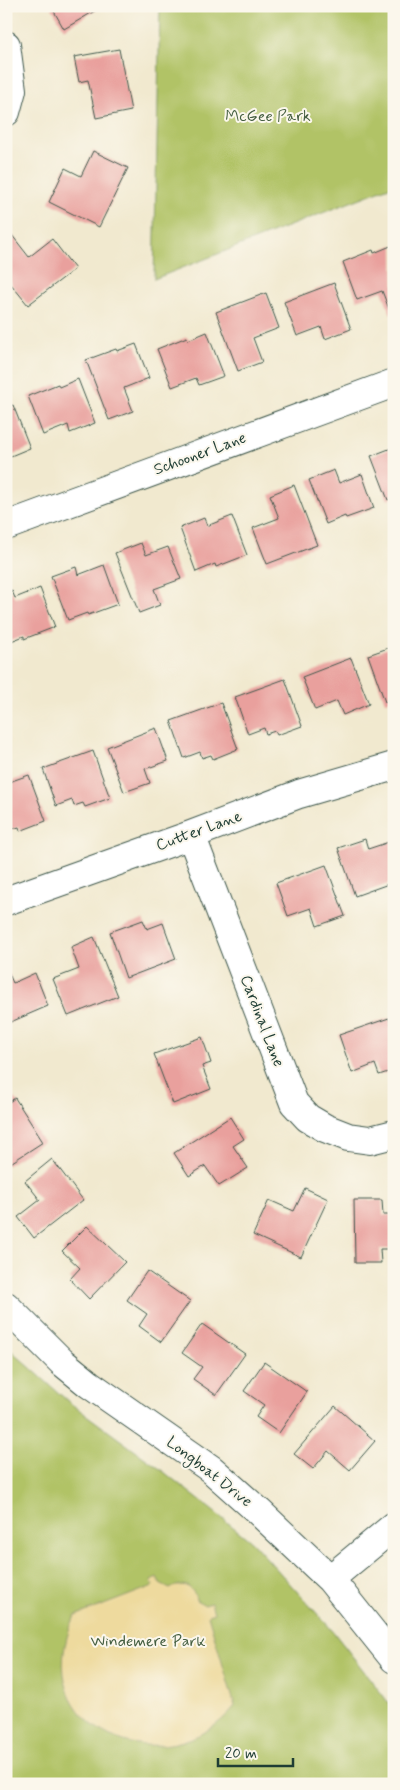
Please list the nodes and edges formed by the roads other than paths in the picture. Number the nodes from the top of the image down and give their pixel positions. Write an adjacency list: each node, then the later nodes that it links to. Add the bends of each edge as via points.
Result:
1 (6, 45): 2 (street, via 12,90)
2 (6, 112)
3 (394, 383): 4 (street, Schooner Lane)
4 (6, 526)
5 (394, 766): 6 (street, Cutter Lane, via 299,794)
6 (191, 834): 7 (street, Cutter Lane); 8 (street, Cardinal Lane, via 294,1103 308,1118 348,1137 370,1140)
7 (6, 901)
8 (394, 1134)
9 (6, 1306): 11 (street, Longboat Drive, via 45,1346 83,1378 211,1469)
10 (394, 1526): 11 (street)
11 (330, 1579): 12 (street, Longboat Drive)
12 (394, 1659)

